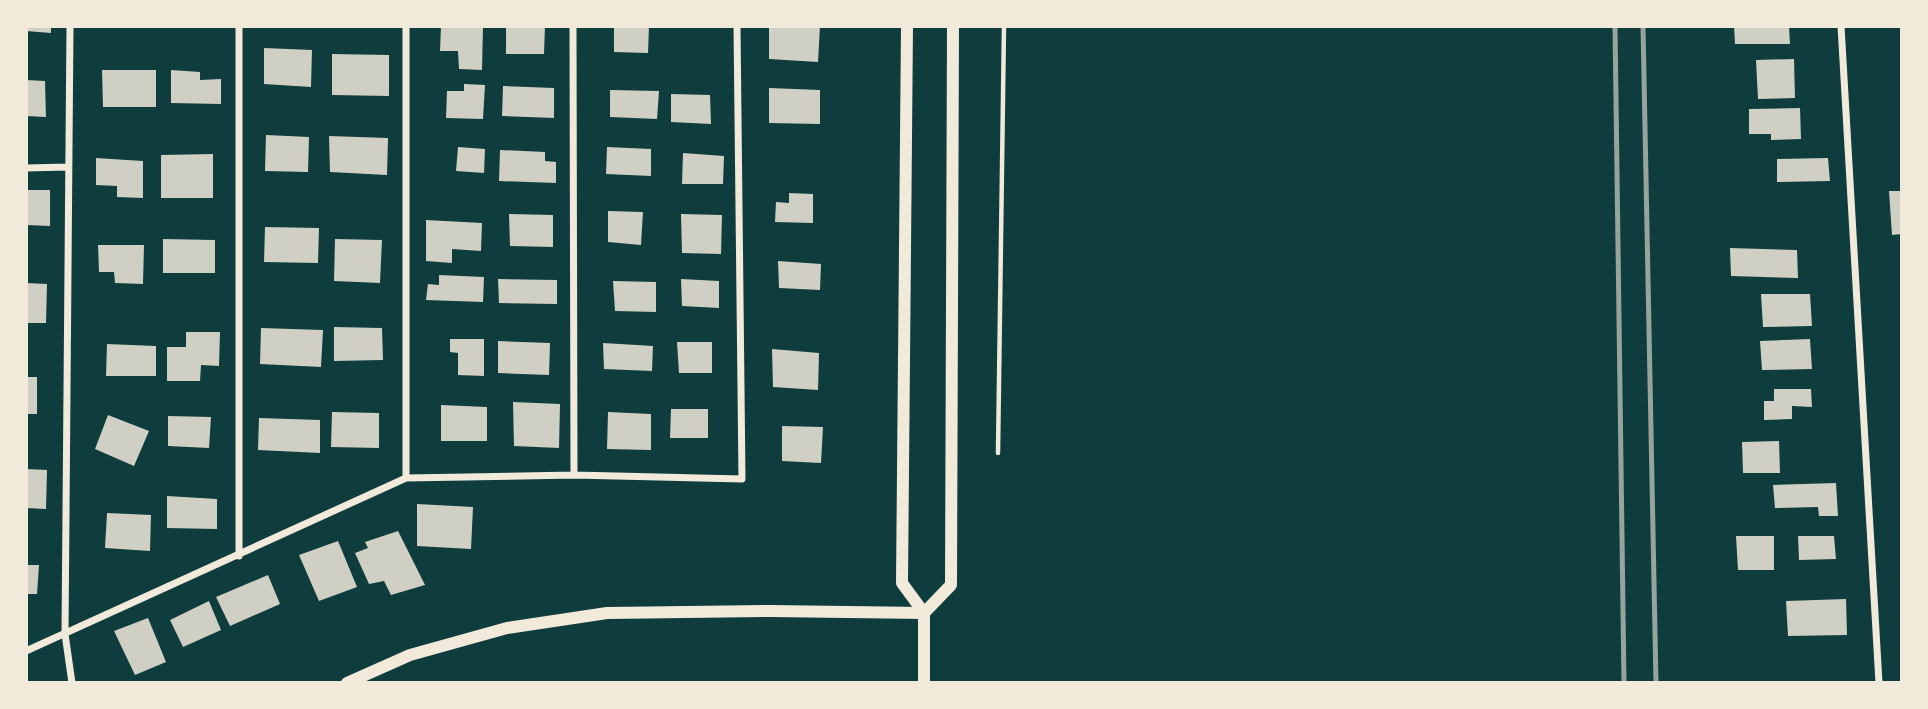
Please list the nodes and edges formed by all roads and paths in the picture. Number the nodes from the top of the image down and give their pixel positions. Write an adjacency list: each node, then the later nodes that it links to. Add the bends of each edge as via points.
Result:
1 (70, 26): 11 (street)
2 (239, 26): 15 (street)
3 (406, 26): 14 (street)
4 (573, 26): 13 (street)
5 (737, 26): 13 (street, via 742,479)
6 (907, 26): 16 (street, via 902,583)
7 (953, 26): 16 (street, via 951,585)
8 (1004, 26): 12 (path)
9 (1841, 26): 22 (street)
10 (26, 167): 11 (street)
11 (68, 167): 17 (street)
12 (998, 453)
13 (574, 475): 14 (street)
14 (406, 478): 15 (street)
15 (239, 556): 17 (street)
16 (924, 613): 20 (street, via 607,613 507,628 410,655); 21 (street)
17 (65, 634): 18 (street); 19 (street)
18 (26, 651)
19 (72, 683)
20 (347, 683)
21 (924, 683)
22 (1878, 683)

